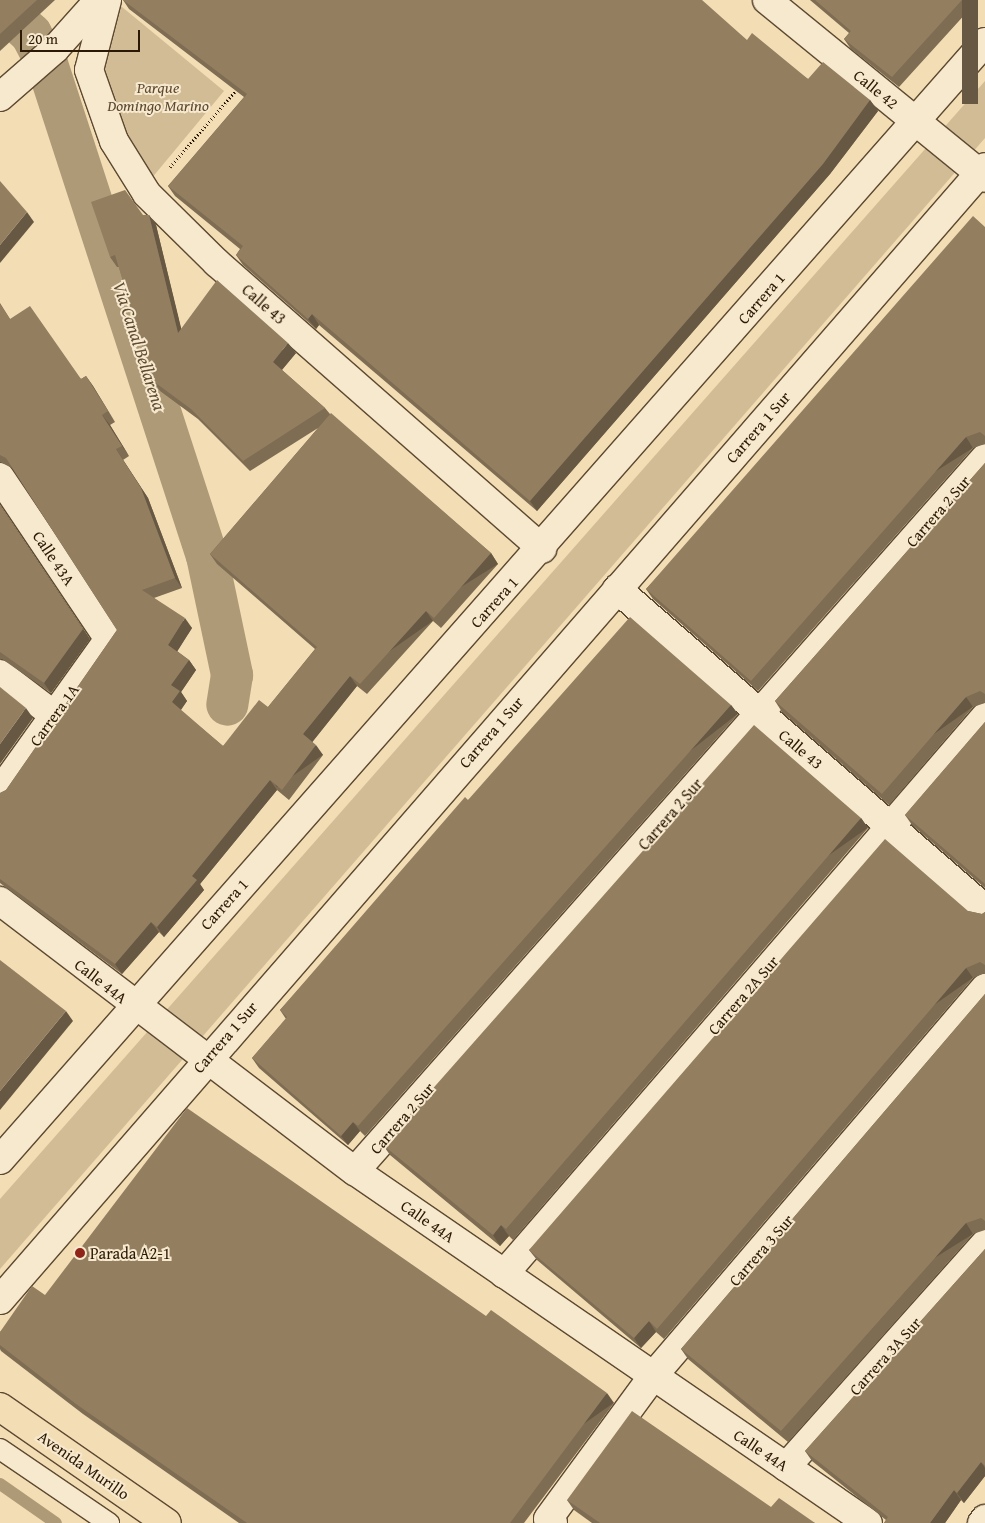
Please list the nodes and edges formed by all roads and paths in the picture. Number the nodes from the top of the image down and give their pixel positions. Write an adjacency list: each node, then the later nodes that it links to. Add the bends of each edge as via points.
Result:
1 (99, 0): 6 (street, via 55,49)
2 (107, 0): 9 (street, Calle 43, via 88,70 114,141)
3 (767, 0): 7 (street, Calle 42)
4 (985, 42): 7 (street, Carrera 1)
5 (243, 82): 9 (path)
6 (0, 97)
7 (916, 121): 8 (street, Calle 42); 12 (street, Carrera 1)
8 (983, 173): 13 (street, Carrera 1 Sur)
9 (147, 194): 12 (street, Calle 43, via 217,262)
10 (985, 458): 16 (street, Carrera 2 Sur)
11 (0, 478): 14 (street, Calle 43A)
12 (542, 549): 24 (street, Carrera 1)
13 (616, 589): 16 (street, Calle 43); 25 (street, Carrera 1 Sur)
14 (109, 639): 17 (street, Carrera 1A)
15 (0, 674): 17 (street)
16 (759, 714): 20 (street, Calle 43); 27 (street, Carrera 2 Sur)
17 (54, 715): 19 (street, Carrera 1A)
18 (985, 717): 20 (street, Carrera 2A Sur)
19 (0, 791)
20 (889, 824): 22 (street, Calle 43); 29 (street, Carrera 2A Sur)
21 (0, 901): 24 (street, Calle 44A)
22 (985, 909)
23 (985, 988): 31 (street, Carrera 3 Sur)
24 (133, 1006): 25 (street, Calle 44A); 26 (street, Carrera 1)
25 (205, 1059): 27 (street, Calle 44A); 30 (street, Carrera 1 Sur)
26 (0, 1160)
27 (355, 1171): 29 (street, Calle 44A)
28 (985, 1244): 34 (street, Carrera 3A Sur)
29 (504, 1274): 31 (street, Calle 44A)
30 (0, 1300)
31 (653, 1376): 34 (street, Calle 44A); 36 (street, Carrera 3 Sur)
32 (0, 1407): 38 (main road, Avenida Murillo)
33 (0, 1448): 37 (lane)
34 (786, 1467): 39 (street, Calle 44A)
35 (985, 1519): 40 (street)
36 (550, 1521)
37 (109, 1523)
38 (167, 1523)
39 (868, 1523)
40 (982, 1523)

